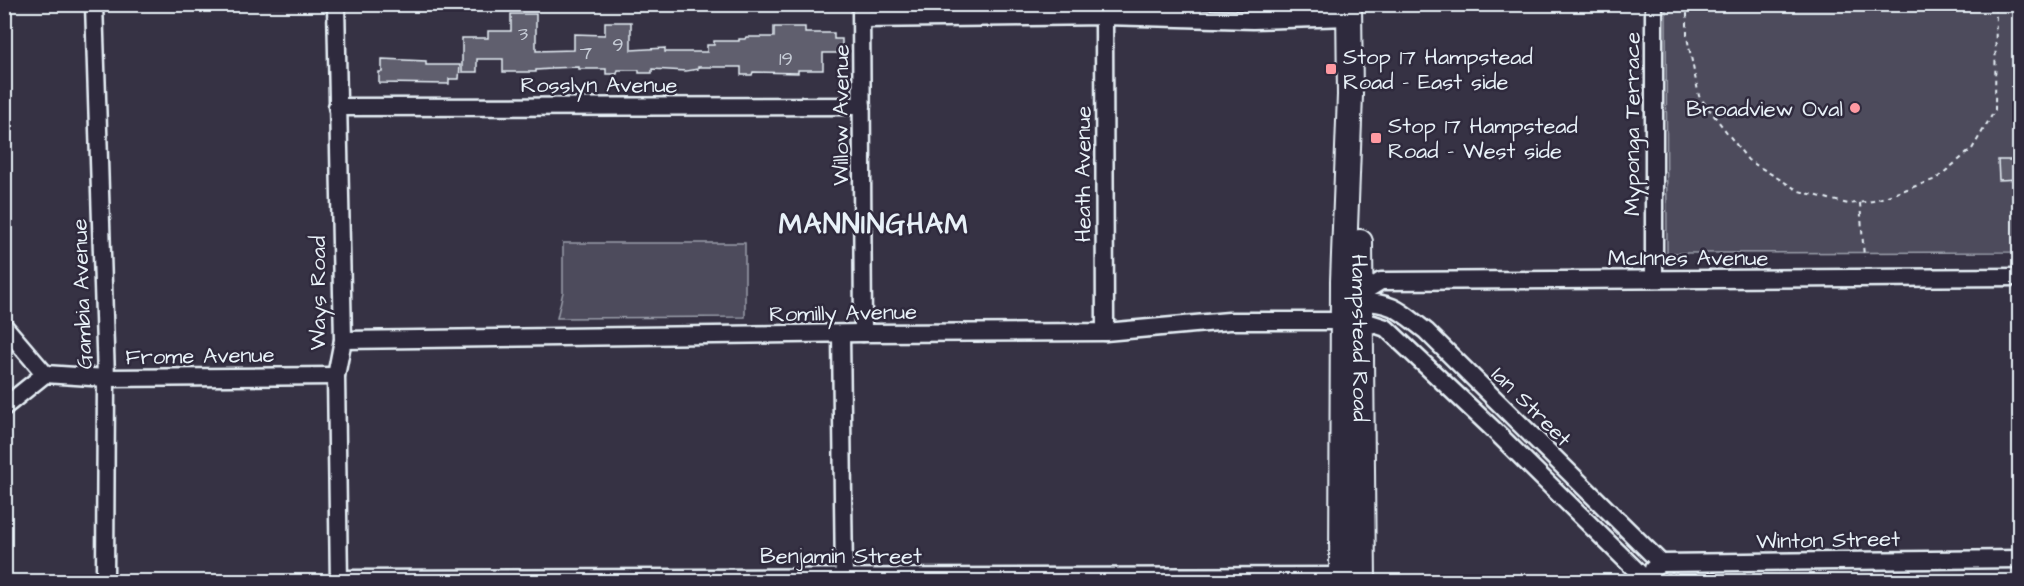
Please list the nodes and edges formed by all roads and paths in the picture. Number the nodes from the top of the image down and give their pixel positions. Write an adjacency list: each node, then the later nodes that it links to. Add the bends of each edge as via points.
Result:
1 (94, 4): 25 (street, Gambia Avenue)
2 (336, 4): 9 (street, Ways Road)
3 (1654, 4): 14 (street, Myponga Terrace)
4 (1687, 4): 11 (path, via 1687,37 1699,96 1748,160 1799,191 1848,204)
5 (1996, 4): 11 (path, via 1995,110 1972,149 1936,179)
6 (1349, 11): 8 (street, via 1226,20); 16 (highway, Hampstead Road)
7 (862, 12): 8 (street); 10 (street, Willow Avenue)
8 (1104, 16): 19 (street, Heath Avenue)
9 (337, 106): 10 (street, Rosslyn Avenue); 22 (street, Ways Road)
10 (862, 106): 20 (street, Willow Avenue)
11 (1860, 203): 12 (path)
12 (1864, 257)
13 (2019, 277): 14 (street, McInnes Avenue)
14 (1654, 279): 15 (street, McInnes Avenue)
15 (1398, 281): 16 (street, McInnes Avenue, via 1381,281); 17 (street)
16 (1354, 304): 17 (street, via 1377,302); 19 (street, Romilly Avenue); 28 (street, Ian Street, via 1386,328); 33 (highway, Hampstead Road)
17 (1394, 306): 27 (street, Ian Street, via 1426,331)
18 (4, 326): 23 (street)
19 (1105, 332): 20 (street, Romilly Avenue)
20 (863, 333): 21 (street, Romilly Avenue)
21 (841, 334): 22 (street, Romilly Avenue); 31 (street)
22 (342, 340): 24 (street, Ways Road)
23 (45, 374): 25 (street, Frome Avenue); 26 (street)
24 (336, 376): 25 (street, Frome Avenue); 34 (street, Ways Road)
25 (106, 378): 37 (street, Gambia Avenue)
26 (4, 407)
27 (1511, 417): 28 (street); 30 (street, Ian Street)
28 (1494, 430): 36 (street, Ian Street)
29 (2019, 559): 30 (street, Winton Street)
30 (1660, 563): 36 (street)
31 (844, 578): 32 (street, Benjamin Street); 35 (street, Benjamin Street)
32 (1128, 579): 33 (street, Benjamin Street)
33 (1353, 579)
34 (339, 580): 35 (street, Benjamin Street)
35 (561, 580)
36 (1643, 580)
37 (105, 582)

